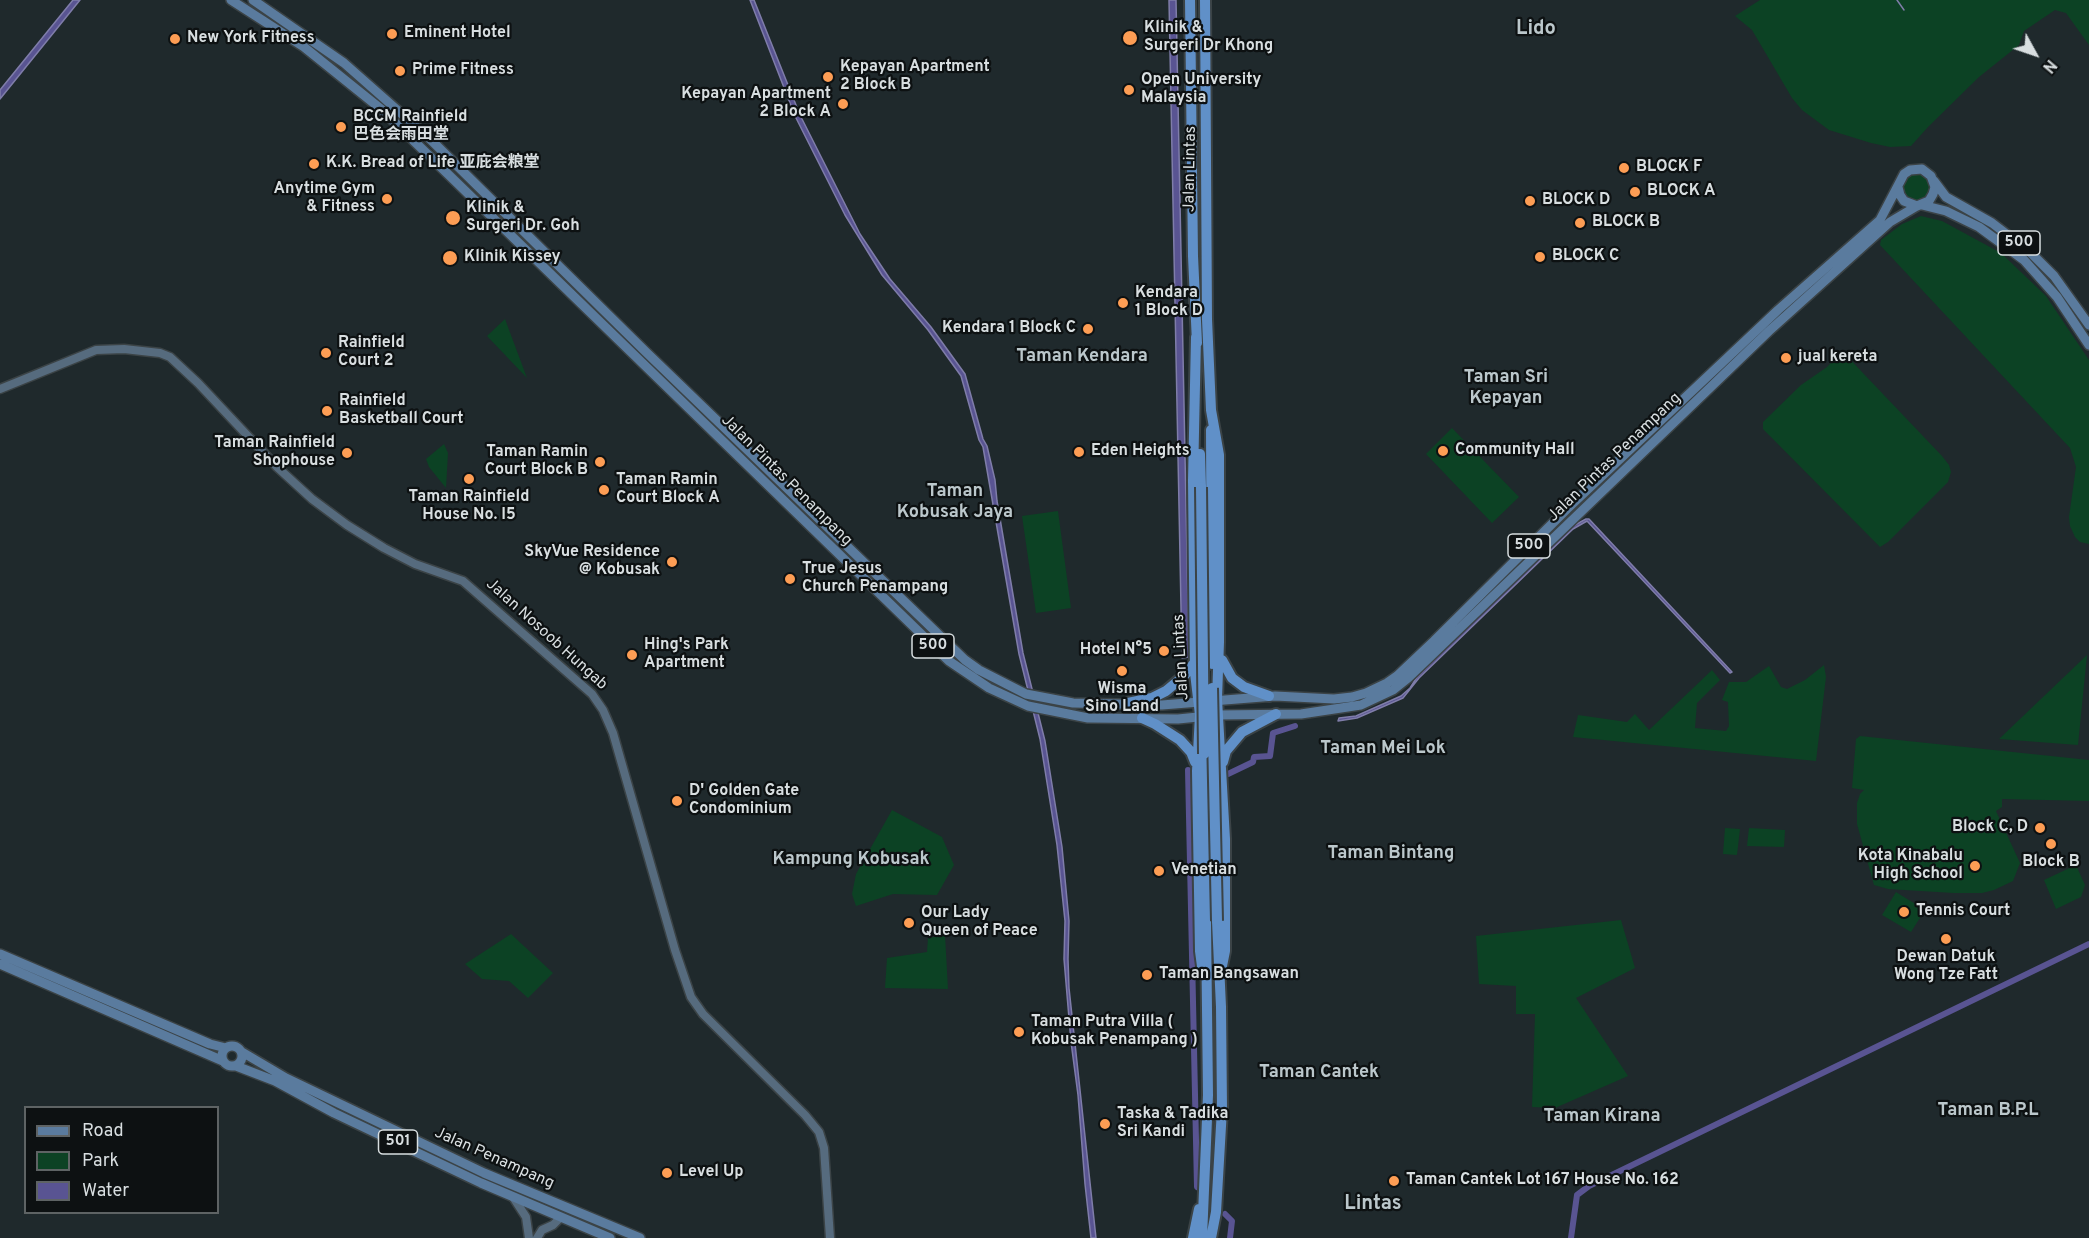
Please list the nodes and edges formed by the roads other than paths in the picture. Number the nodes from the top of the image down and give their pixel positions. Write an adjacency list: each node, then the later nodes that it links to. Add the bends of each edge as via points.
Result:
1 (231, 0): 10 (main road, Jalan Pintas Penampang / 500, via 304,47 381,109)
2 (253, 0): 9 (main road, Jalan Pintas Penampang / 500, via 362,78)
3 (1190, 0): 5 (highway, Jalan Lintas)
4 (1205, 1): 5 (highway, via 1196,6); 17 (highway, Jalan Lintas)
5 (1191, 28): 13 (highway, Jalan Lintas)
6 (1933, 179): 7 (main road, 500, via 1925,171 1914,169 1901,177); 8 (main road, via 1933,194); 11 (main road, 500, via 1946,197 1992,223 2030,252 2054,276)
7 (1898, 187): 8 (main road, 500, via 1904,201); 12 (main road, Jalan Pintas Penampang / 500, via 1880,220 1778,310)
8 (1920, 205): 12 (main road, Jalan Pintas Penampang / 500, via 1890,222); 14 (main road, 500, via 1946,211 1979,227 2024,260)
9 (589, 295): 10 (main road, via 594,307); 15 (main road, Jalan Pintas Penampang / 500)
10 (592, 314): 18 (main road, Jalan Pintas Penampang / 500)
11 (2089, 325)
12 (1765, 330): 22 (main road, Jalan Pintas Penampang / 500, via 1567,509 1397,676 1352,697); 28 (main road, Jalan Pintas Penampang / 500, via 1401,685 1361,705)
13 (1196, 337): 20 (highway, Jalan Lintas); 27 (highway, Jalan Lintas, bridge)
14 (2089, 345)
15 (682, 386): 18 (main road, via 681,393 698,410); 25 (main road, Jalan Pintas Penampang / 500, via 965,660 996,680 1037,697 1073,704)
16 (0, 389): 54 (main road, Jalan Nosoob Hungab, via 96,351 124,350 170,357 312,499 384,548 463,581 592,694 613,733 692,997 703,1014 819,1132 824,1148)
17 (1211, 410): 19 (highway, Jalan Lintas, via 1219,455); 21 (highway, Jalan Lintas)
18 (700, 418): 29 (main road, Jalan Pintas Penampang / 500, via 949,661 989,688 1028,706 1088,718)
19 (1219, 642): 21 (highway, Jalan Lintas); 22 (highway, via 1222,661 1232,678)
20 (1195, 667): 21 (highway, via 1200,688 1206,692); 24 (highway, Jalan Lintas); 25 (highway, via 1166,691)
21 (1216, 683): 23 (highway, Jalan Lintas); 27 (highway, bridge)
22 (1269, 696): 23 (main road, Jalan Pintas Penampang / 500)
23 (1217, 699): 24 (main road, Jalan Pintas Penampang / 500); 27 (highway, Jalan Lintas)
24 (1199, 701): 26 (main road, Jalan Pintas Penampang / 500); 27 (highway, Jalan Lintas)
25 (1128, 703): 26 (main road, Jalan Pintas Penampang / 500)
26 (1162, 705): 30 (main road)
27 (1209, 713): 28 (main road, Jalan Pintas Penampang / 500); 30 (main road, Jalan Pintas Penampang / 500, via 1190,719); 31 (highway, Jalan Lintas); 32 (highway, bridge); 37 (highway, Jalan Lintas, bridge)
28 (1276, 714): 33 (highway, via 1242,732 1226,751)
29 (1142, 718): 30 (main road, Jalan Pintas Penampang / 500); 34 (highway, via 1183,742)
30 (1163, 719)
31 (1219, 746): 32 (highway, via 1214,734 1207,730 1199,736); 33 (highway, Jalan Lintas)
32 (1201, 750): 34 (highway); 36 (highway)
33 (1222, 766): 37 (highway, Jalan Lintas, via 1225,951)
34 (1197, 771): 36 (highway, via 1200,951)
35 (2, 958): 38 (main road); 40 (main road, via 24,974)
36 (1206, 975): 44 (highway)
37 (1220, 976): 47 (highway, Jalan Lintas, via 1223,1162)
38 (225, 1048): 39 (main road, via 234,1046); 40 (main road)
39 (242, 1052): 41 (main road, via 242,1060); 42 (main road, Jalan Penampang / 501, via 286,1078)
40 (223, 1061): 41 (main road)
41 (236, 1066): 43 (main road, Jalan Penampang / 501, via 275,1081)
42 (397, 1131): 43 (main road); 46 (main road, Jalan Penampang / 501)
43 (398, 1143): 45 (main road, Jalan Penampang / 501)
44 (1205, 1184): 55 (highway); 56 (highway)
45 (513, 1197): 48 (main road, Jalan Penampang / 501); 49 (main road)
46 (559, 1205): 48 (main road); 53 (main road, Jalan Penampang / 501)
47 (1218, 1209): 57 (highway, Jalan Lintas); 58 (highway, Jalan Lintas)
48 (560, 1218): 50 (main road); 52 (main road, Jalan Penampang / 501)
49 (529, 1225): 50 (main road); 51 (main road)
50 (539, 1234)
51 (529, 1238)
52 (610, 1238)
53 (640, 1238)
54 (830, 1238)
55 (1193, 1238)
56 (1202, 1238)
57 (1211, 1238)
58 (1216, 1238)

